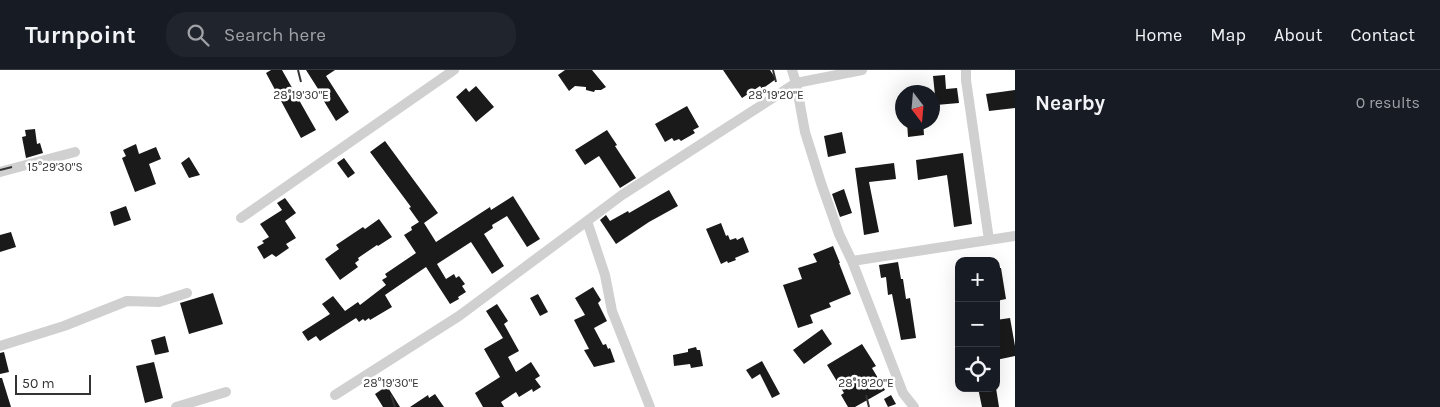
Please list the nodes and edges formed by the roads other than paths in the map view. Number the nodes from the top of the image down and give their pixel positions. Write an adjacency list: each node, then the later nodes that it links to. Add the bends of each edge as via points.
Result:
1 (454, 70): 9 (street)
2 (792, 70): 6 (street)
3 (862, 70): 6 (street)
4 (958, 70): 5 (street)
5 (966, 75): 12 (street)
6 (796, 83): 10 (street); 13 (street, via 805,132 839,234)
7 (75, 152): 8 (street)
8 (0, 172)
9 (241, 218)
10 (587, 221): 17 (street, via 459,316); 19 (street, via 605,275 612,311)
11 (1015, 236): 12 (street)
12 (989, 240): 13 (street)
13 (852, 261): 20 (street, via 903,393)
14 (187, 293): 15 (street, via 159,302 127,301 64,326)
15 (0, 346)
16 (226, 392): 18 (street)
17 (335, 395)
18 (176, 407)
19 (650, 407)
20 (914, 407)

